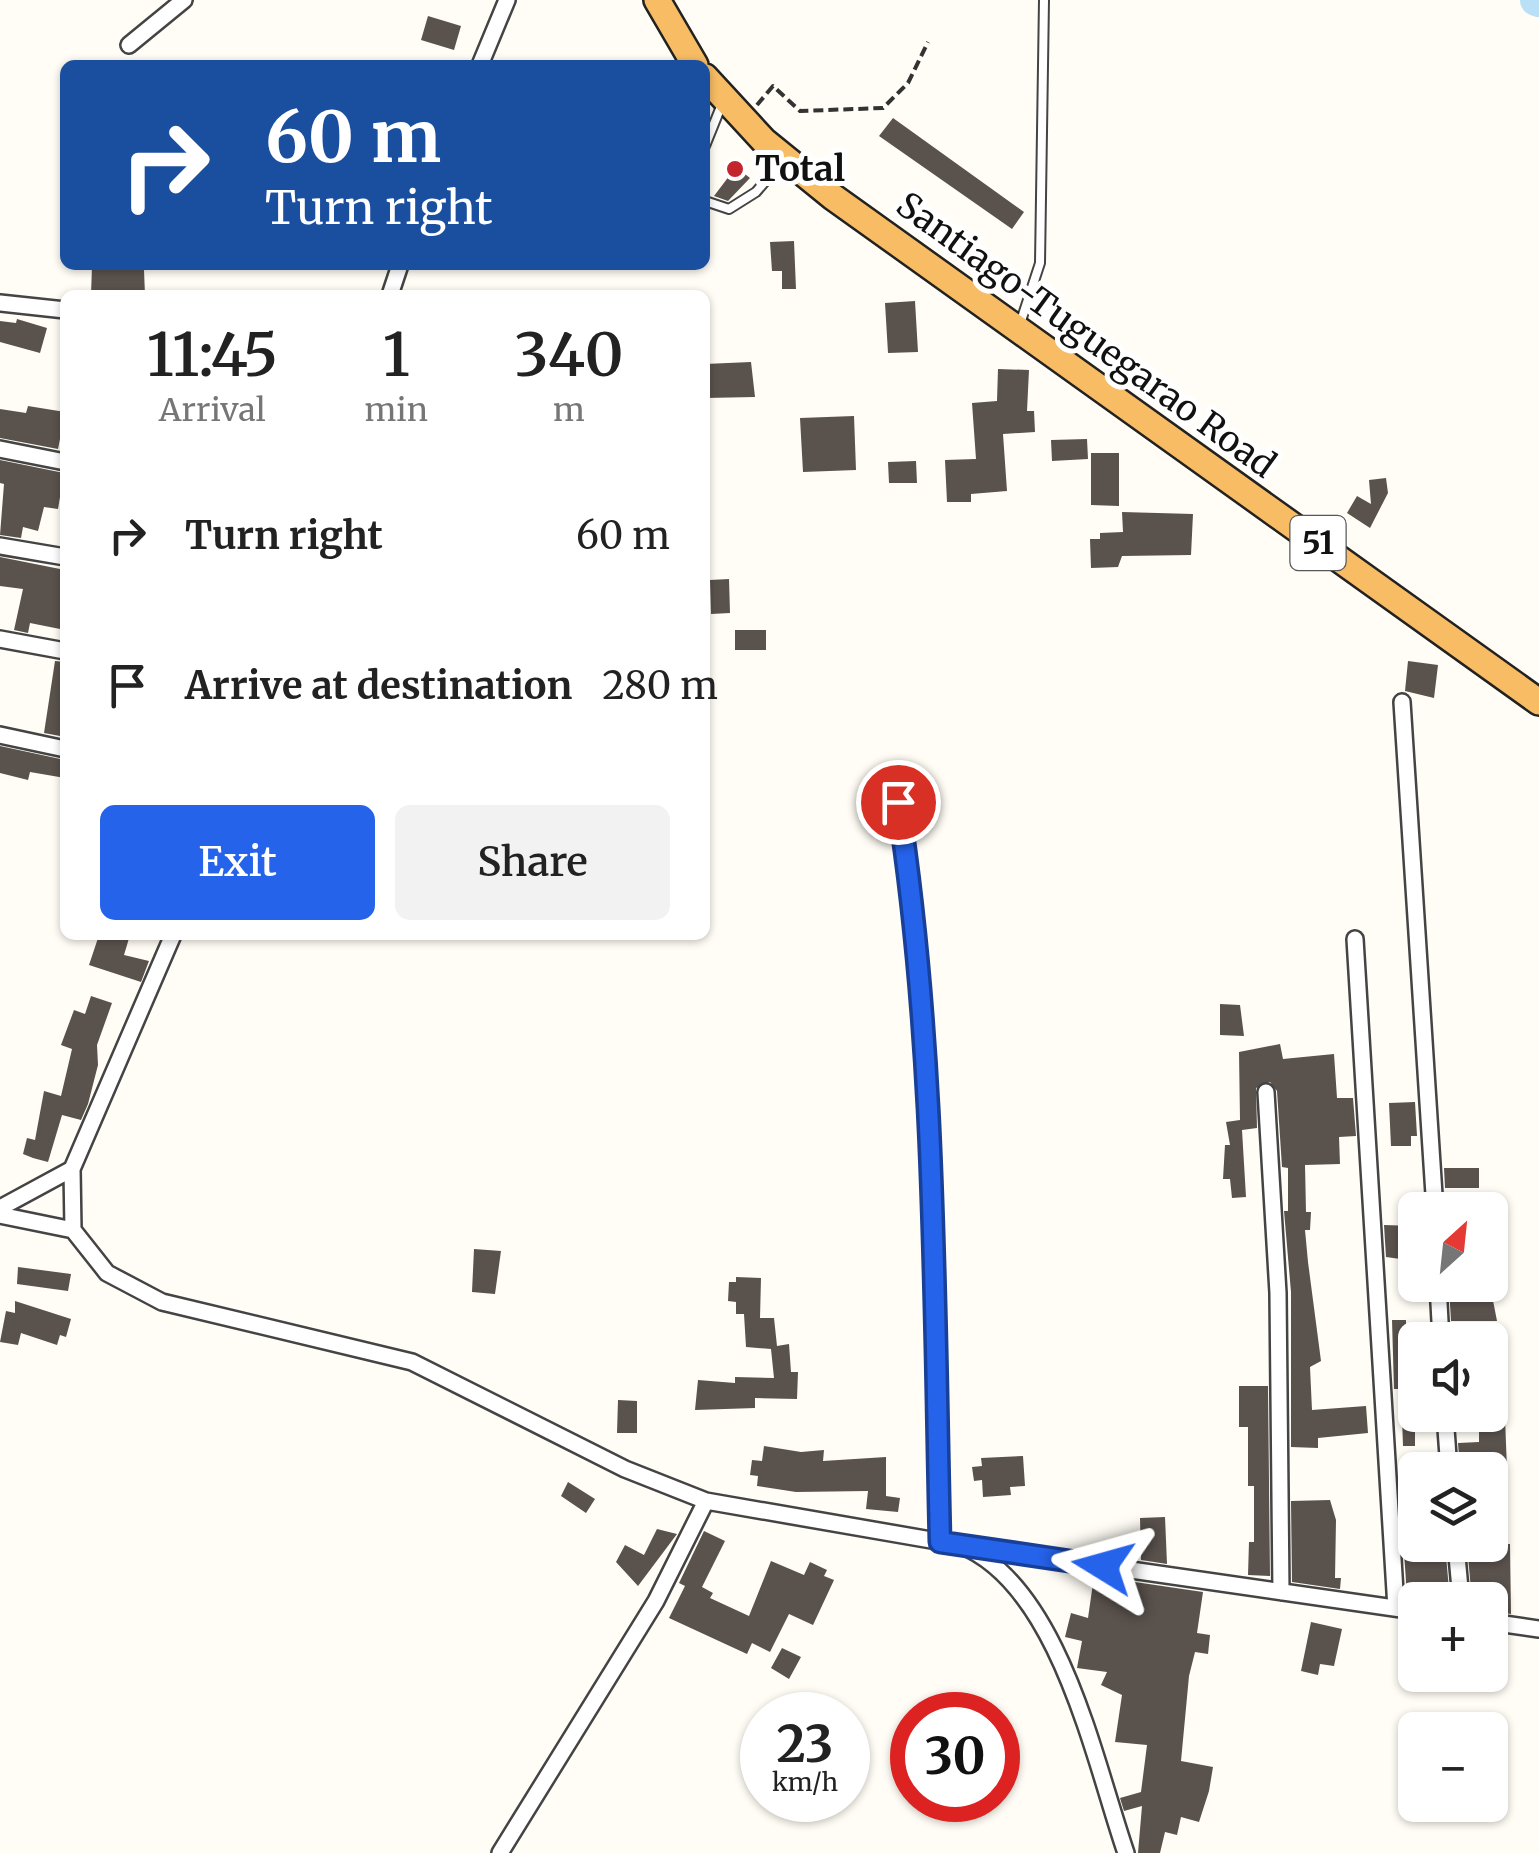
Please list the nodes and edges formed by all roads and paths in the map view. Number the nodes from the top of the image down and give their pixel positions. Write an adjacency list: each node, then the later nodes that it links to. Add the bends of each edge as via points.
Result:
1 (184, 0): 6 (street)
2 (506, 0): 7 (street)
3 (657, 0): 8 (highway)
4 (1044, 0): 17 (lane, via 1040,263)
5 (928, 42): 11 (path, via 908,83 883,108 800,111 773,86)
6 (129, 45)
7 (482, 60)
8 (693, 60)
9 (710, 83): 10 (highway, Santiago-Tuguegarao Road / 51)
10 (724, 100): 11 (highway, Santiago-Tuguegarao Road / 51); 12 (lane)
11 (744, 120): 13 (highway, Santiago-Tuguegarao Road / 51)
12 (710, 134)
13 (784, 159): 14 (lane, via 742,203 729,208); 17 (highway, Santiago-Tuguegarao Road / 51)
14 (710, 202)
15 (0, 303): 16 (street)
16 (60, 309)
17 (1018, 328): 25 (highway, Santiago-Tuguegarao Road / 51)
18 (0, 449): 19 (street)
19 (60, 461)
20 (0, 546): 21 (street)
21 (60, 556)
22 (0, 639): 23 (street)
23 (60, 651)
24 (1402, 702): 33 (street)
25 (1539, 702)
26 (0, 736): 27 (street)
27 (60, 748)
28 (898, 802): 37 (street, via 926,1078)
29 (1355, 939): 40 (street)
30 (171, 940): 32 (street)
31 (1266, 1092): 39 (street, via 1278,1292)
32 (72, 1169): 34 (street); 35 (street)
33 (1434, 1192)
34 (0, 1212): 35 (street)
35 (73, 1230): 36 (street, via 107,1273 142,1294 412,1362 625,1469)
36 (706, 1502): 37 (street); 43 (street, via 656,1600)
37 (940, 1542): 38 (street)
38 (960, 1546): 39 (street); 44 (street, via 1003,1570 1037,1613 1057,1651)
39 (1281, 1592): 40 (street)
40 (1396, 1608)
41 (1508, 1625): 42 (street)
42 (1539, 1629)
43 (500, 1853)
44 (1126, 1853)

